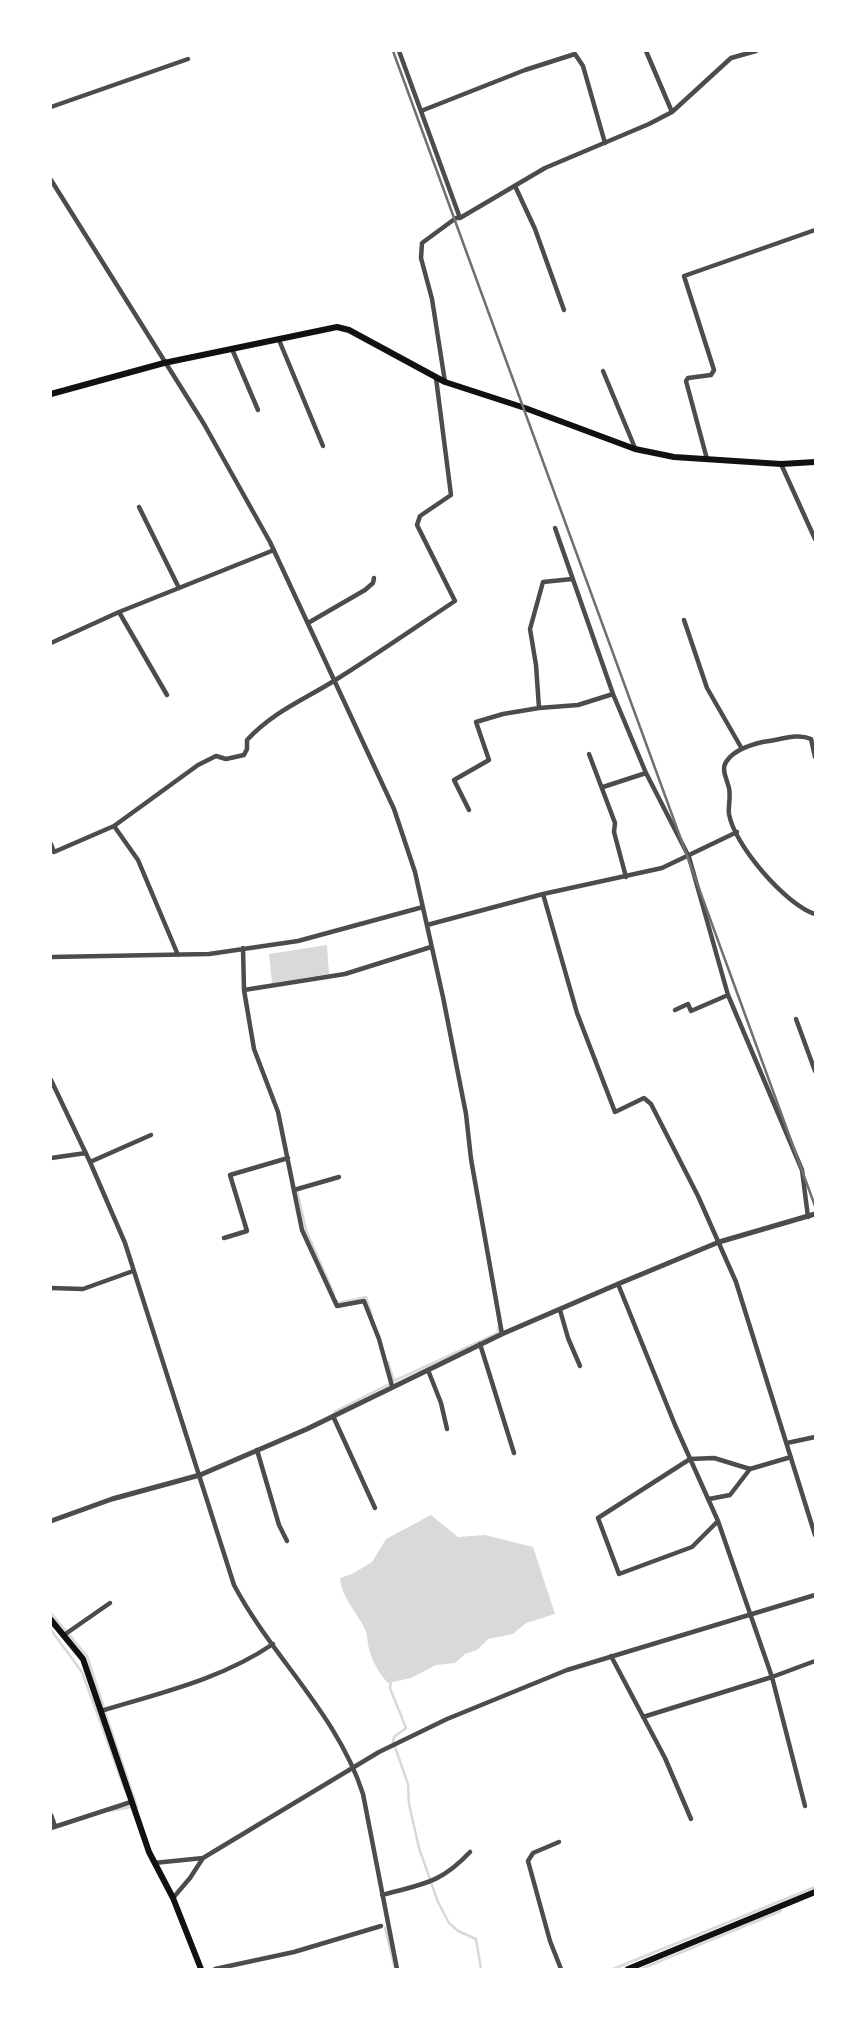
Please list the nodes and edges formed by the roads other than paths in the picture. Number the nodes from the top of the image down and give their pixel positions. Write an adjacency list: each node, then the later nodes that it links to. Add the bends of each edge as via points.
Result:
1 (399, 51): 6 (street)
2 (646, 51): 7 (street)
3 (752, 51): 7 (street, via 731,58)
4 (188, 60): 5 (street)
5 (51, 107)
6 (421, 111): 8 (street, via 575,54 583,66); 11 (street)
7 (672, 112): 8 (street)
8 (605, 143): 10 (street)
9 (51, 180): 16 (street)
10 (515, 186): 11 (street); 13 (street)
11 (460, 218): 19 (street, via 422,243)
12 (815, 230): 24 (street, via 684,276 714,370 686,381)
13 (564, 310)
14 (279, 340): 15 (main road); 18 (main road, via 337,327); 22 (street)
15 (232, 348): 16 (main road); 21 (street)
16 (164, 363): 20 (main road); 30 (street, via 204,424)
17 (603, 371): 23 (street)
18 (436, 377): 19 (main road); 38 (street, via 451,495 420,516 416,525 456,601)
19 (445, 382): 23 (main road)
20 (51, 394)
21 (258, 410)
22 (323, 446)
23 (635, 449): 24 (main road)
24 (707, 459): 26 (main road)
25 (815, 463): 26 (main road)
26 (781, 464): 29 (street)
27 (139, 507): 33 (street)
28 (555, 528): 32 (street)
29 (815, 539)
30 (274, 550): 33 (street); 36 (street)
31 (374, 578): 36 (street, via 365,590)
32 (572, 579): 39 (street); 41 (street, via 543,582 530,629)
33 (179, 588): 34 (street)
34 (119, 612): 37 (street); 40 (street)
35 (684, 620): 42 (street, via 707,688)
36 (308, 623): 38 (street)
37 (51, 643)
38 (335, 681): 48 (street, via 264,722 247,740 244,755 216,756 198,765); 54 (street, via 394,809)
39 (613, 694): 41 (street, via 578,705); 45 (street)
40 (167, 695)
41 (539, 708): 47 (street, via 476,722 489,760 454,780)
42 (742, 749): 44 (street, via 793,736 809,737); 49 (street, via 726,760 724,768 729,815)
43 (589, 754): 46 (street)
44 (815, 757)
45 (646, 773): 46 (street); 51 (street)
46 (603, 787): 52 (street)
47 (469, 810)
48 (114, 826): 50 (street, via 54,852); 59 (street, via 138,860)
49 (737, 832): 51 (street); 55 (street, via 764,876)
50 (51, 844)
51 (689, 857): 52 (street); 62 (street)
52 (626, 877): 53 (street)
53 (543, 894): 56 (street); 77 (street, via 577,1013 615,1112 644,1098 651,1104)
54 (423, 906): 56 (street); 58 (street, via 298,941)
55 (815, 914)
56 (427, 925): 57 (street)
57 (431, 947): 61 (street, via 345,974); 82 (street, via 466,1114)
58 (243, 948): 59 (street); 61 (street)
59 (178, 955): 60 (street)
60 (51, 957)
61 (244, 990): 70 (street, via 254,1049 278,1112)
62 (728, 995): 63 (street, via 691,1011 688,1004); 75 (street, via 802,1170)
63 (675, 1010)
64 (796, 1019): 65 (street)
65 (815, 1072)
66 (51, 1080): 68 (street)
67 (150, 1135): 71 (street)
68 (86, 1153): 69 (street); 71 (street)
69 (51, 1158)
70 (288, 1158): 73 (street); 76 (street, via 230,1175 247,1231)
71 (90, 1162): 78 (street)
72 (339, 1177): 73 (street)
73 (294, 1190): 86 (street, via 302,1230 337,1306 364,1301)
74 (815, 1214): 75 (street)
75 (808, 1217): 77 (street)
76 (224, 1238)
77 (719, 1242): 79 (street); 90 (street, via 754,1334)
78 (133, 1270): 80 (street, via 83,1289); 96 (street)
79 (618, 1284): 81 (street); 94 (street)
80 (51, 1288)
81 (560, 1310): 82 (street); 84 (street)
82 (502, 1334): 83 (street)
83 (480, 1344): 85 (street); 92 (street)
84 (580, 1366)
85 (427, 1369): 86 (street); 88 (street)
86 (392, 1386): 87 (street)
87 (333, 1415): 91 (street); 98 (street)
88 (447, 1429)
89 (815, 1437): 90 (street)
90 (787, 1443): 93 (street)
91 (257, 1450): 96 (street); 102 (street)
92 (514, 1453)
93 (791, 1457): 95 (street); 101 (street)
94 (690, 1459): 95 (street, via 714,1458); 97 (street); 100 (street, via 598,1518 619,1574 692,1547)
95 (750, 1469): 97 (street, via 730,1494)
96 (200, 1475): 99 (street); 108 (street, via 234,1585)
97 (709, 1499): 100 (street)
98 (375, 1508)
99 (51, 1521)
100 (718, 1521): 105 (street)
101 (815, 1535)
102 (287, 1541)
103 (815, 1595): 105 (street)
104 (110, 1603): 107 (street)
105 (750, 1615): 109 (street); 111 (street)
106 (51, 1620): 107 (main road)
107 (65, 1635): 112 (main road, via 83,1659)
108 (273, 1644): 112 (street, via 223,1672); 114 (street)
109 (611, 1656): 113 (street); 114 (street, via 524,1686 396,1743)
110 (815, 1661): 111 (street)
111 (772, 1677): 113 (street); 116 (street)
112 (102, 1711): 115 (main road)
113 (643, 1717): 118 (street)
114 (354, 1768): 122 (street); 125 (street)
115 (129, 1803): 119 (street); 123 (main road)
116 (805, 1806)
117 (51, 1815): 119 (street)
118 (691, 1819)
119 (53, 1827)
120 (559, 1842): 131 (street, via 533,1853 528,1861)
121 (470, 1852): 125 (street, via 439,1879)
122 (203, 1858): 123 (street); 126 (street)
123 (154, 1863): 126 (main road)
124 (815, 1892): 132 (main road)
125 (381, 1895): 130 (street)
126 (173, 1898): 128 (main road)
127 (381, 1926): 129 (street)
128 (201, 1969)
129 (215, 1969)
130 (397, 1969)
131 (561, 1969)
132 (628, 1969)

